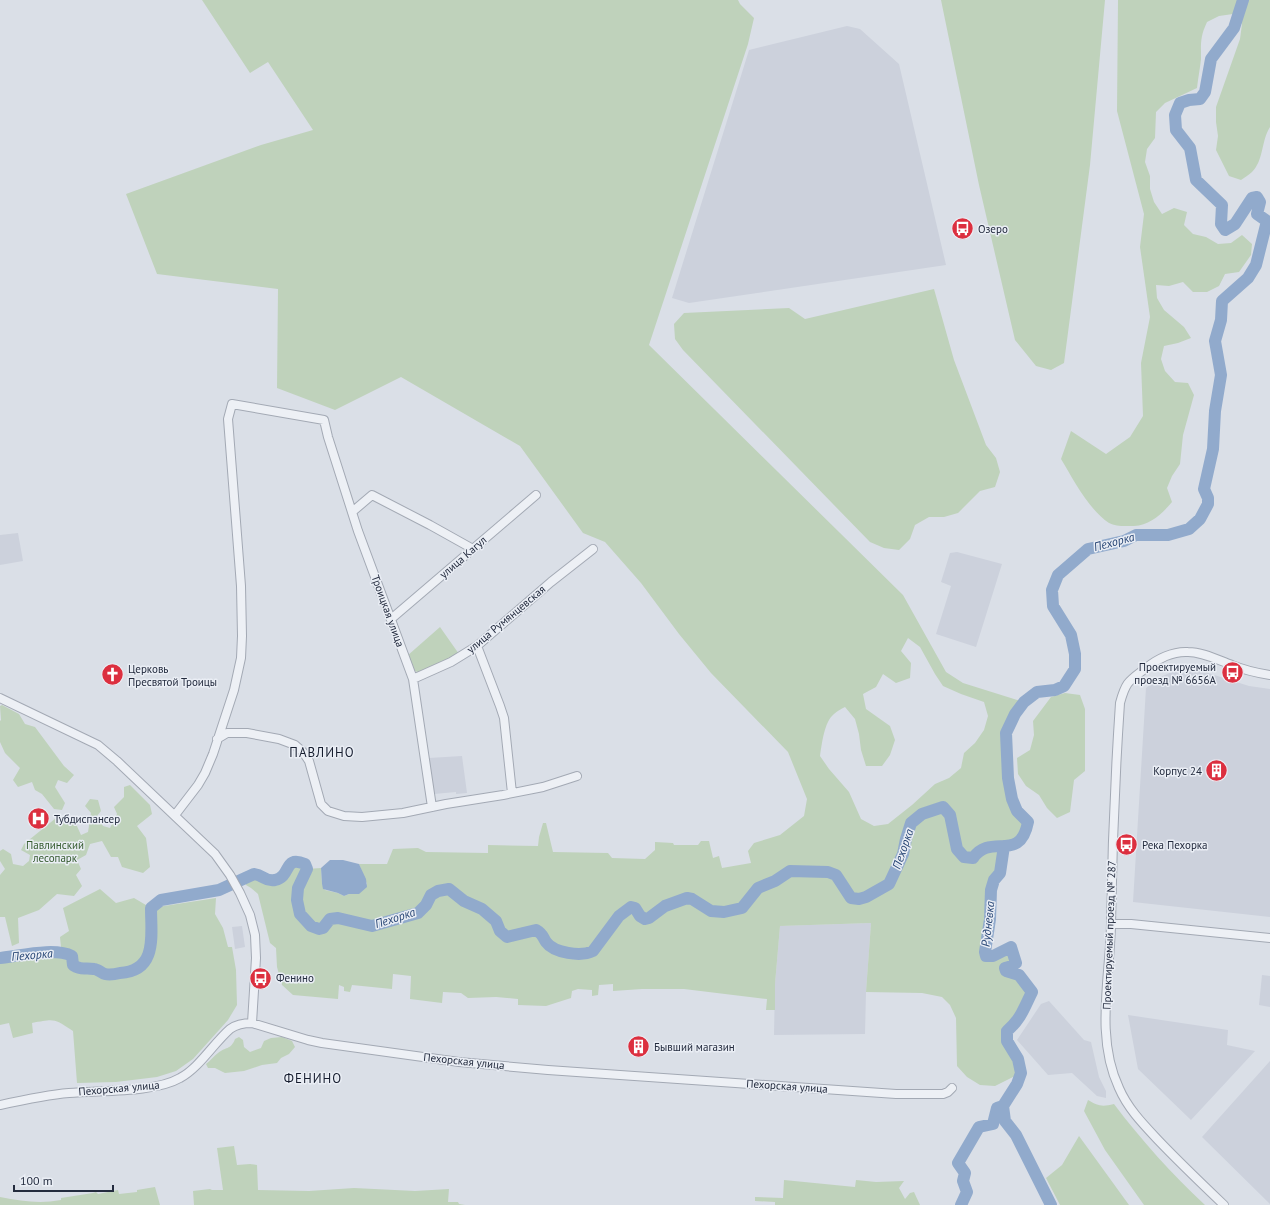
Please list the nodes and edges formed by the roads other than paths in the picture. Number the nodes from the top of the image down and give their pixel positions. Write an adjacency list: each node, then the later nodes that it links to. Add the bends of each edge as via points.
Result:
1 (536, 495): 3 (street, улица Кагул)
2 (352, 512): 3 (street, via 372,495); 5 (street, Троицкая улица); 10 (street, Троицкая улица, via 324,420 232,404 228,420 241,586 242,636 238,675)
3 (472, 549): 5 (street, улица Кагул)
4 (593, 549): 6 (street, улица Румянцевская)
5 (391, 618): 8 (street, Троицкая улица)
6 (477, 646): 8 (street, улица Румянцевская, via 451,662); 12 (street, via 504,718)
7 (1270, 675): 15 (street, Проектируемый проезд № 287, via 1188,652 1162,658 1128,681 1120,703 1113,818)
8 (414, 679): 13 (street, Троицкая улица)
9 (0, 698): 14 (street, via 98,745)
10 (218, 739): 13 (street, via 227,733 247,733 295,745 309,761 321,804 333,813 362,817 390,816); 14 (street, via 206,773)
11 (577, 776): 12 (street, via 543,787)
12 (512, 793): 13 (street)
13 (432, 807)
14 (175, 815): 17 (street, via 215,854 230,875 250,915 256,958)
15 (1111, 924): 16 (street); 20 (street, Проектируемый проезд № 287, via 1106,1034 1112,1071 1138,1119)
16 (1270, 938)
17 (252, 1023): 18 (street, Пехорская улица, via 322,1043 458,1062 896,1094 943,1094); 19 (street, Пехорская улица, via 240,1024 230,1029 189,1072 169,1083 139,1089 52,1095)
18 (952, 1088)
19 (0, 1105)
20 (1224, 1205)

